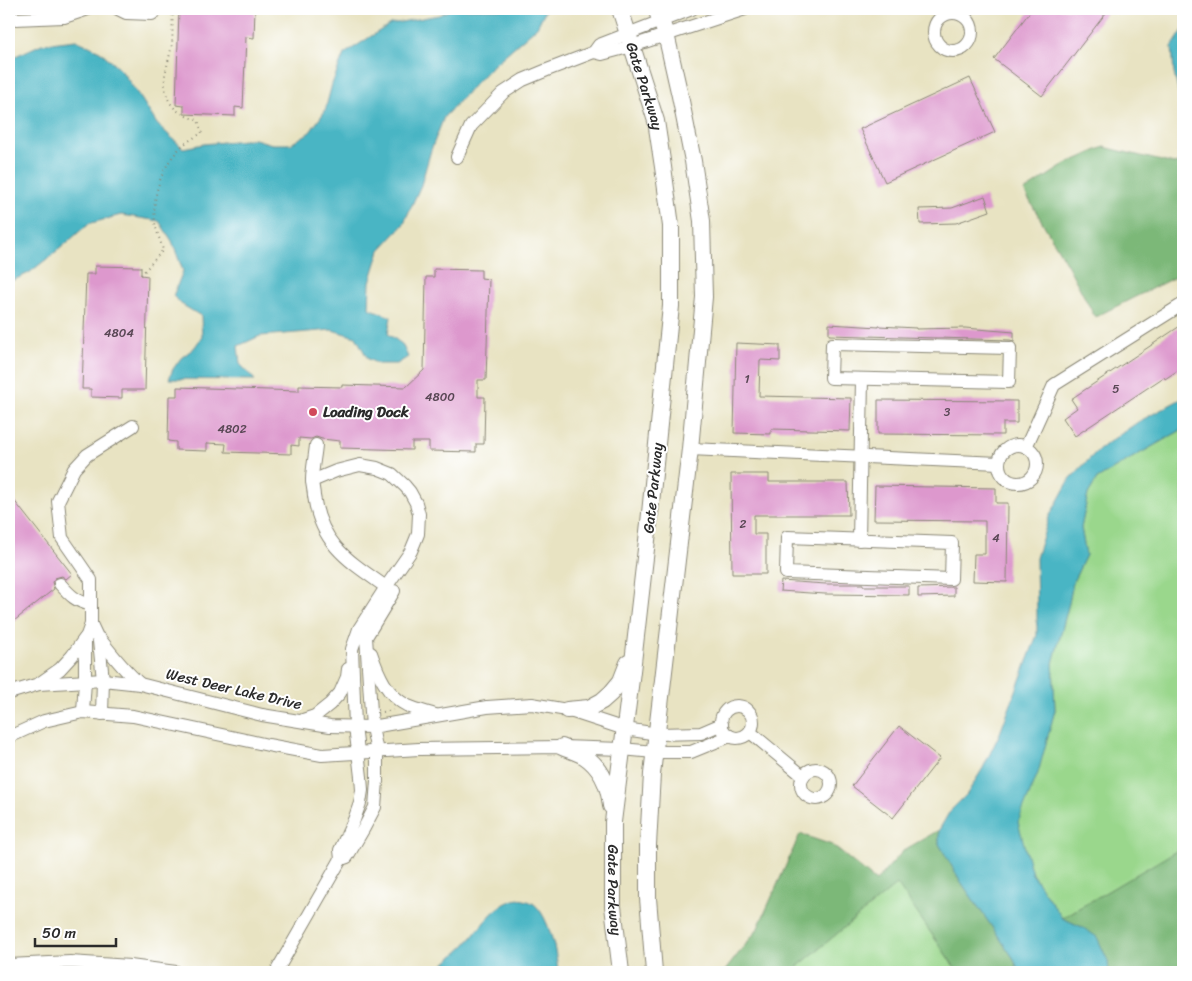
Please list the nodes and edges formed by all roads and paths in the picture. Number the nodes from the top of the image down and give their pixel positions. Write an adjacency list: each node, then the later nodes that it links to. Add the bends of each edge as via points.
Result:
1 (88, 9): 10 (street, via 64,17)
2 (118, 9): 3 (street, via 143,14 152,14)
3 (157, 9)
4 (173, 9): 14 (path, via 172,43 165,76 167,93 178,113 198,120 202,133 182,146 158,186 154,205 156,228 163,250)
5 (620, 9): 12 (main road, Gate Parkway)
6 (692, 9): 11 (street)
7 (745, 9): 11 (street)
8 (946, 11): 9 (street); 9 (street, via 937,22 934,34 940,45 951,51 964,48 972,38 971,25)
9 (963, 12)
10 (9, 18)
11 (661, 21): 12 (street); 20 (main road, Gate Parkway, via 680,96 702,221 704,297)
12 (630, 40): 13 (street, via 598,46 594,52 531,77 503,93 471,126); 30 (main road, Gate Parkway, via 656,121 671,226 671,306)
13 (457, 157)
14 (141, 276)
15 (1183, 304): 19 (street, via 1054,385)
16 (862, 379): 16 (street, via 831,378 832,344 1010,348 1009,382); 21 (street)
17 (133, 426): 27 (street, via 87,455 74,469 58,501 62,538 91,580)
18 (316, 445): 23 (street)
19 (1026, 447): 22 (street, via 1008,447); 22 (street, via 1035,456 1036,468 1024,482 1006,479 999,469)
20 (690, 449): 21 (street); 49 (main road, Gate Parkway)
21 (861, 456): 22 (street); 24 (street)
22 (999, 462)
23 (312, 481): 26 (street, via 321,526 333,544 354,565); 26 (street, via 360,465 392,474 410,492 420,514 418,534)
24 (859, 540): 24 (street, via 787,537 786,573 951,579 952,543)
25 (60, 584): 27 (street, via 71,597)
26 (390, 589): 29 (street); 31 (street, via 359,629)
27 (91, 605): 28 (street)
28 (92, 630): 32 (street, via 85,641); 33 (street, via 99,641); 34 (street, via 60,669); 35 (street, via 124,670)
29 (366, 638): 42 (street, via 383,683 394,696 408,706); 46 (street)
30 (635, 644): 38 (main road, via 620,681 611,693 589,708); 47 (main road, Gate Parkway)
31 (352, 649): 43 (street, via 347,677 340,693 316,716); 45 (street)
32 (85, 680): 33 (street, West Deer Lake Drive); 34 (street, West Deer Lake Drive); 39 (street)
33 (103, 680): 35 (street, West Deer Lake Drive); 41 (street)
34 (39, 684): 36 (street, West Deer Lake Drive)
35 (140, 684): 43 (street, West Deer Lake Drive)
36 (9, 692)
37 (395, 709): 40 (path)
38 (567, 710): 42 (street, West Deer Lake Drive, via 532,704); 47 (street, West Deer Lake Drive)
39 (83, 712): 41 (street); 51 (street, via 44,721)
40 (376, 713)
41 (102, 714): 56 (street, via 133,716 322,755)
42 (437, 715): 46 (street, West Deer Lake Drive)
43 (298, 721): 45 (street, West Deer Lake Drive)
44 (722, 724): 48 (street, via 727,710 742,707 752,717); 49 (street, West Deer Lake Drive, via 701,733); 50 (street)
45 (354, 726): 46 (street, West Deer Lake Drive); 56 (street)
46 (372, 726): 54 (street)
47 (625, 730): 49 (street, West Deer Lake Drive); 53 (main road, Gate Parkway)
48 (750, 732): 50 (street, via 741,738); 57 (street)
49 (658, 734): 55 (main road, Gate Parkway)
50 (730, 736): 55 (street, via 691,752)
51 (9, 737)
52 (562, 747): 53 (street); 54 (street); 58 (main road, via 583,756 604,778)
53 (622, 749): 55 (street); 58 (main road, Gate Parkway)
54 (377, 752): 56 (street); 59 (street, via 375,807)
55 (654, 752): 65 (main road, Gate Parkway, via 648,898)
56 (358, 753): 59 (street, via 361,796)
57 (803, 776)
58 (613, 822): 64 (main road, Gate Parkway, via 613,906)
59 (352, 837): 63 (street, via 347,856 341,859)
60 (9, 965): 61 (street)
61 (72, 967): 62 (street, via 130,966)
62 (176, 972)
63 (276, 972)
64 (621, 972)
65 (654, 972)

